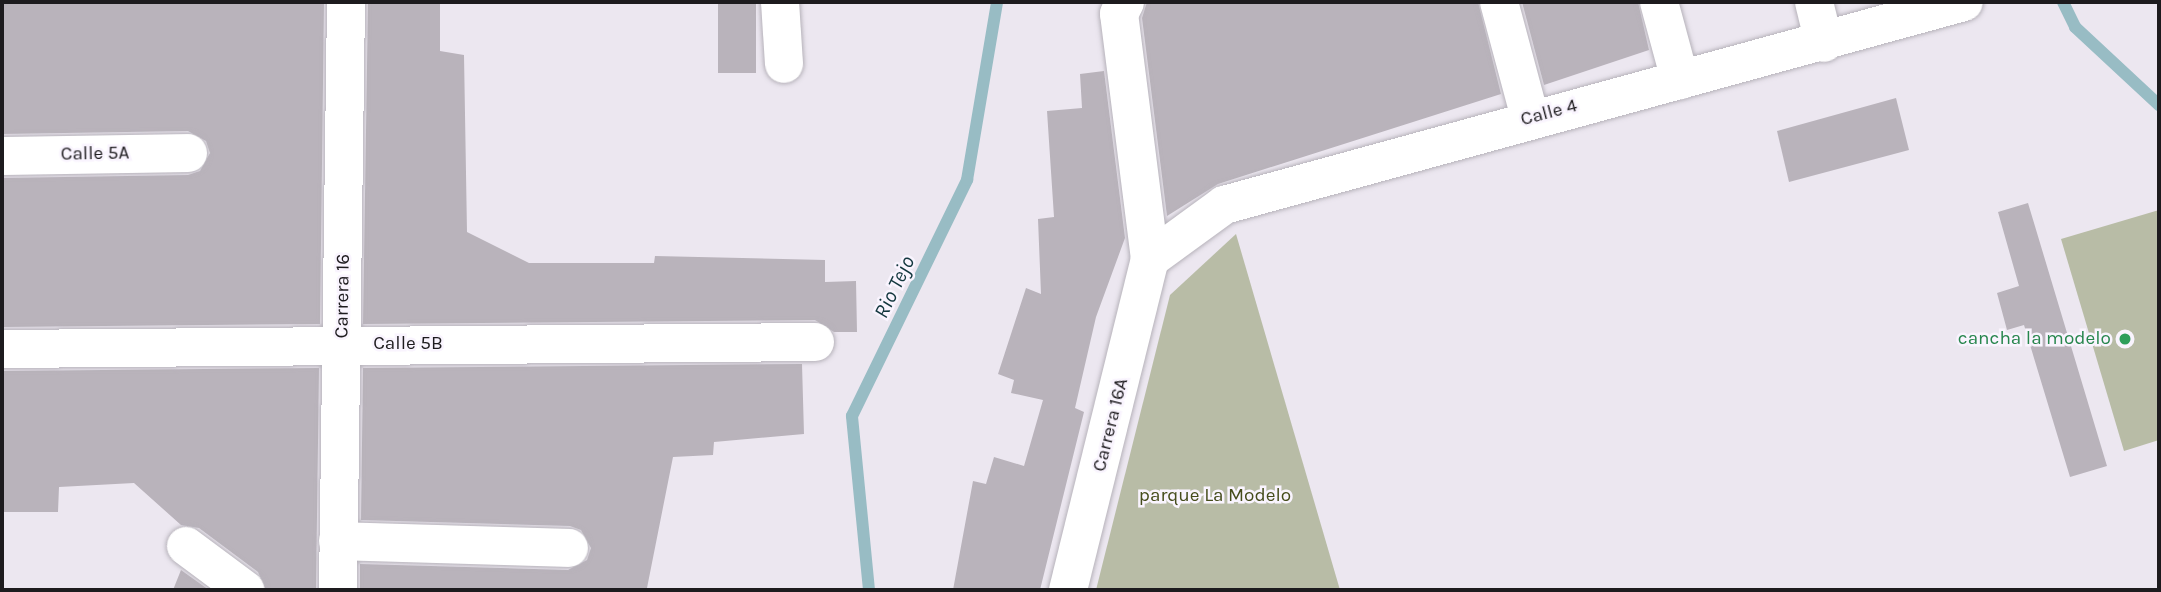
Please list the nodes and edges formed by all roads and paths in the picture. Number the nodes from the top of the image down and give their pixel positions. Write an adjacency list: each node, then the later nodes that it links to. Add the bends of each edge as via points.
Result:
1 (346, 2): 16 (street, Carrera 16)
2 (780, 2): 9 (street)
3 (1125, 2): 14 (street, via 1119,14)
4 (1499, 2): 11 (street)
5 (1659, 2): 10 (street)
6 (1814, 2): 8 (street)
7 (1964, 2): 8 (street, Calle 4)
8 (1824, 43): 10 (street, Calle 4)
9 (784, 64)
10 (1680, 80): 11 (street, Calle 4)
11 (1530, 118): 14 (street, Calle 4, via 1224,205)
12 (188, 153): 13 (street, Calle 5A)
13 (2, 156)
14 (1150, 259): 23 (street, Carrera 16A)
15 (815, 342): 16 (street, Calle 5B)
16 (342, 345): 17 (street, Calle 5B); 18 (street, Carrera 16)
17 (2, 349)
18 (338, 541): 20 (street); 22 (street, Carrera 16)
19 (186, 545): 21 (street)
20 (569, 548)
21 (245, 590)
22 (338, 590)
23 (1068, 590)

